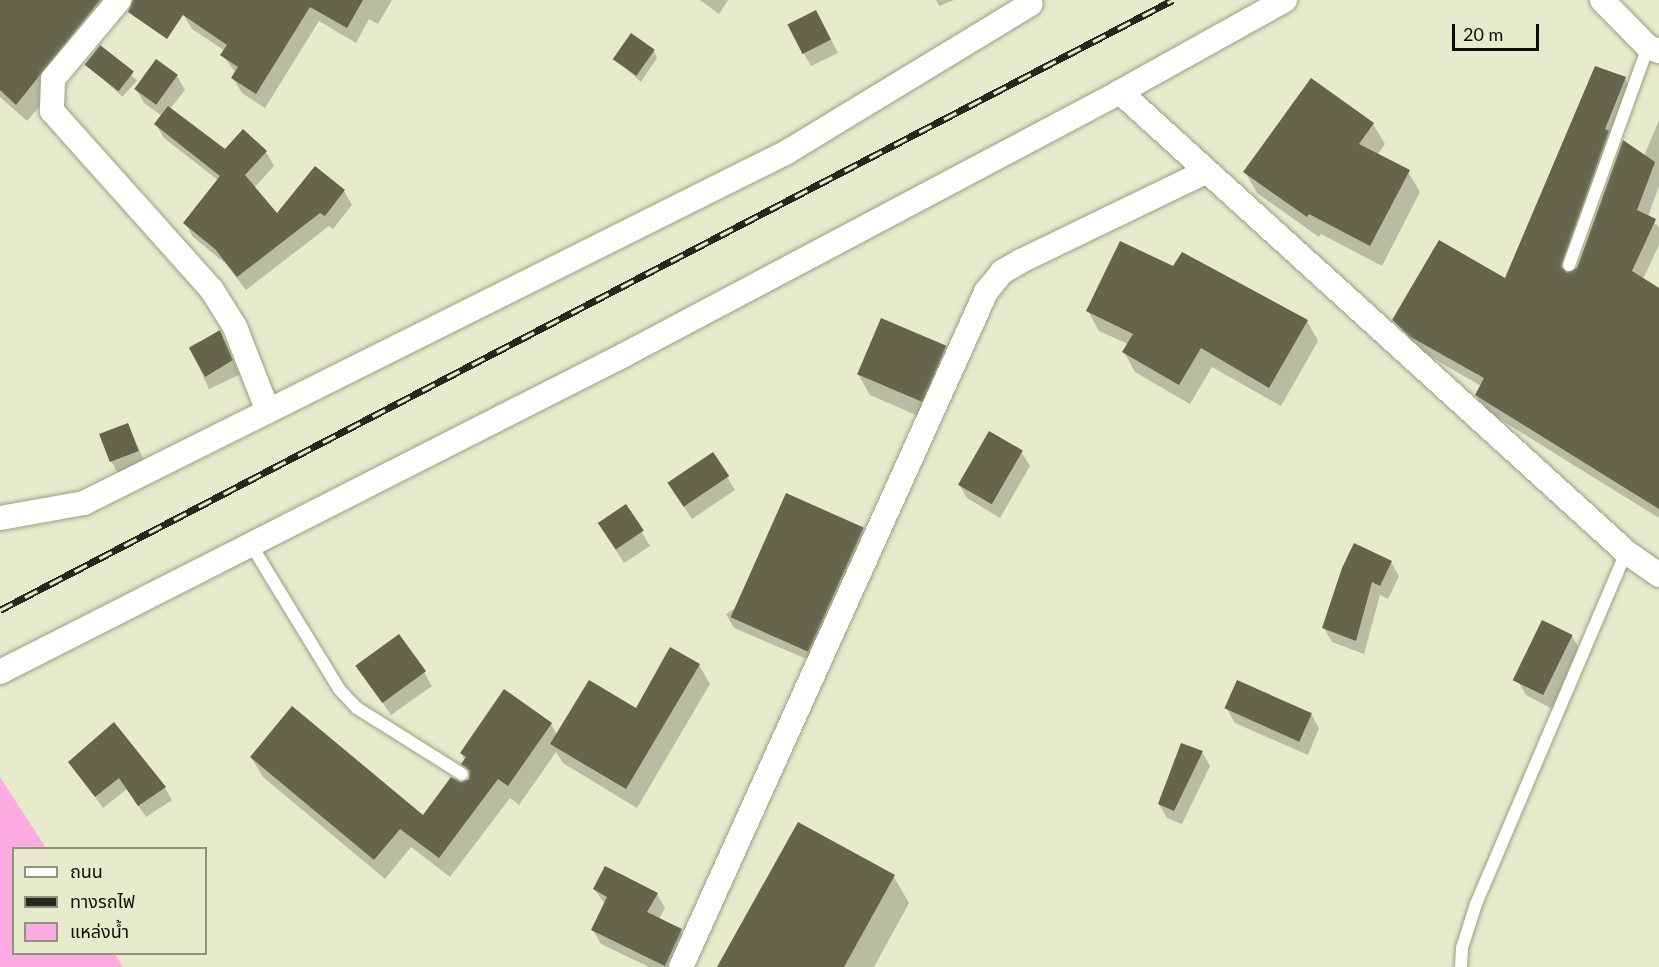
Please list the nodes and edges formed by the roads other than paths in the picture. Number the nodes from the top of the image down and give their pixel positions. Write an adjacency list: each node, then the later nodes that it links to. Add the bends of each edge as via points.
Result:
1 (118, 0): 9 (street, via 54,79 52,111 212,290 235,327)
2 (1030, 0): 9 (street, via 787,152)
3 (1285, 0): 6 (street)
4 (1602, 0): 5 (street)
5 (1653, 49): 8 (lane)
6 (1120, 93): 7 (street); 11 (street, via 624,355)
7 (1205, 172): 12 (street, via 1419,360); 16 (street, via 1023,260 1002,272 986,292)
8 (1569, 266)
9 (268, 411): 10 (street, via 84,503)
10 (0, 518)
11 (250, 543): 14 (street); 15 (lane, via 339,689 357,708)
12 (1626, 552): 13 (street); 17 (lane, via 1476,904 1462,948)
13 (1659, 575)
14 (0, 672)
15 (462, 774)
16 (681, 967)
17 (1461, 967)

